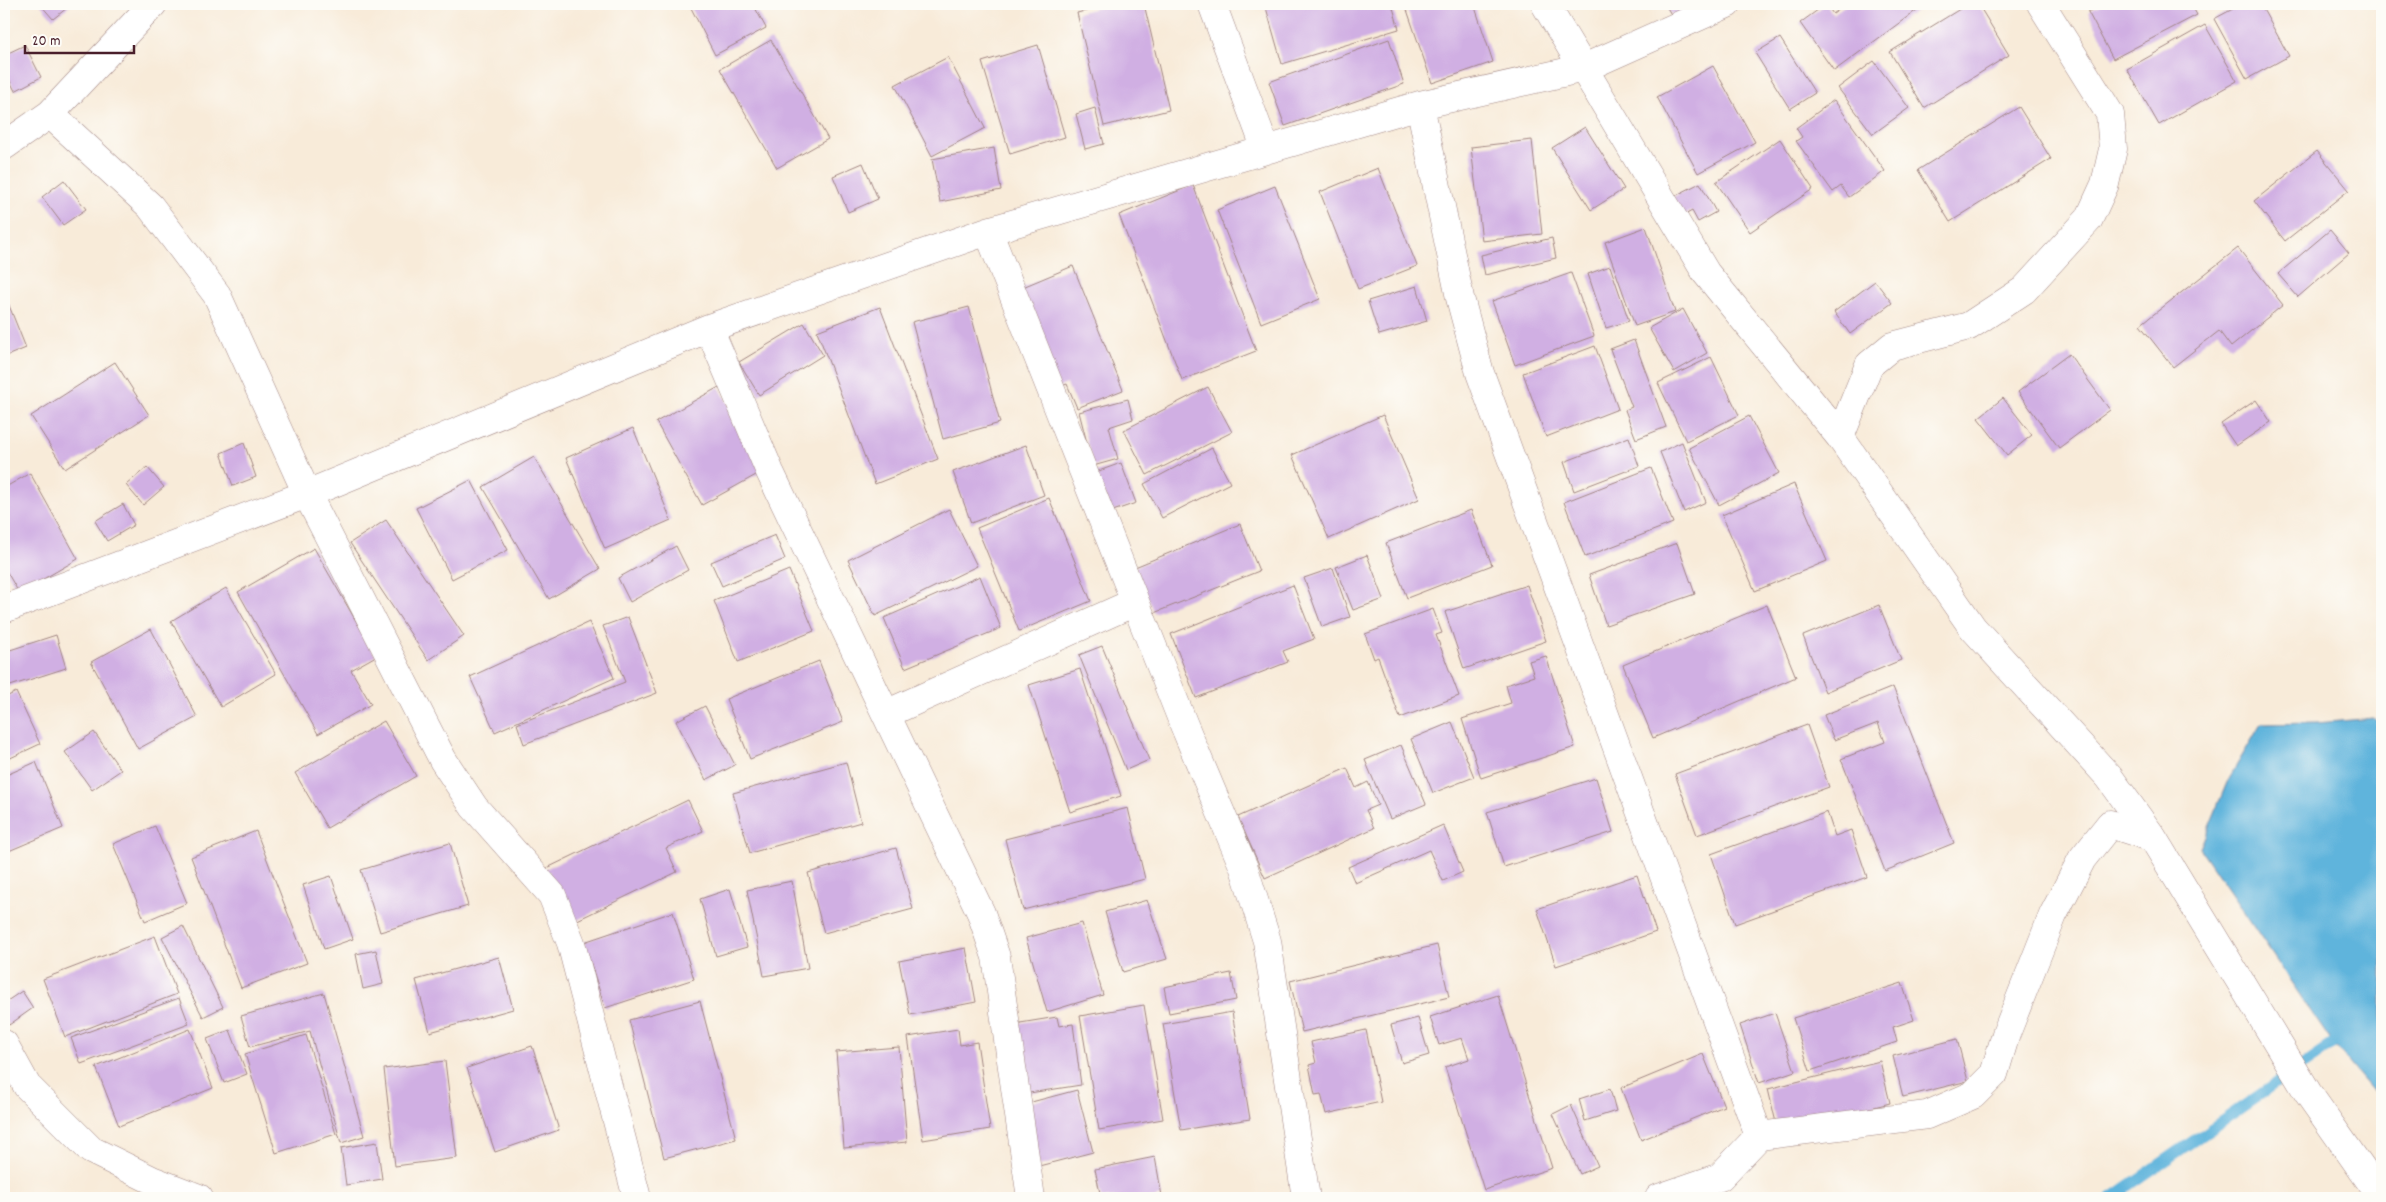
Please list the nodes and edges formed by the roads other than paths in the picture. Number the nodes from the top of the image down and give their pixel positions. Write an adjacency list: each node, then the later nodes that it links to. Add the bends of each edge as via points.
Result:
1 (153, 4): 8 (street)
2 (1212, 4): 10 (street)
3 (1545, 4): 6 (street)
4 (1727, 4): 6 (street)
5 (2040, 4): 13 (street, via 2110,114 2113,149 2105,184 2089,219 2024,290 1968,326 1892,346 1869,365)
6 (1584, 68): 7 (street); 13 (street, via 1706,273)
7 (1420, 105): 10 (street); 20 (street, via 1460,298 1480,373)
8 (50, 114): 9 (street); 14 (street, via 150,206 217,295)
9 (4, 146)
10 (1266, 150): 11 (street)
11 (988, 231): 12 (street); 15 (street)
12 (709, 328): 14 (street); 17 (street, via 770,472)
13 (1840, 437): 18 (street, via 1973,628 2108,777)
14 (308, 494): 16 (street); 23 (street, via 443,760 474,807 552,895 571,943)
15 (1135, 602): 17 (street); 25 (street, via 1244,868 1267,941)
16 (4, 610)
17 (886, 714): 24 (street, via 981,913 996,957)
18 (2153, 838): 20 (street, via 2110,824 2082,859 2053,915 2006,1034 1994,1074 1973,1095 1927,1115); 27 (street, via 2308,1093)
19 (4, 1044): 21 (street, via 27,1086 91,1150)
20 (1759, 1136): 26 (street, via 1720,1177)
21 (158, 1189): 22 (street)
22 (199, 1198)
23 (637, 1198)
24 (1031, 1198)
25 (1306, 1198)
26 (1659, 1198)
27 (2382, 1198)

